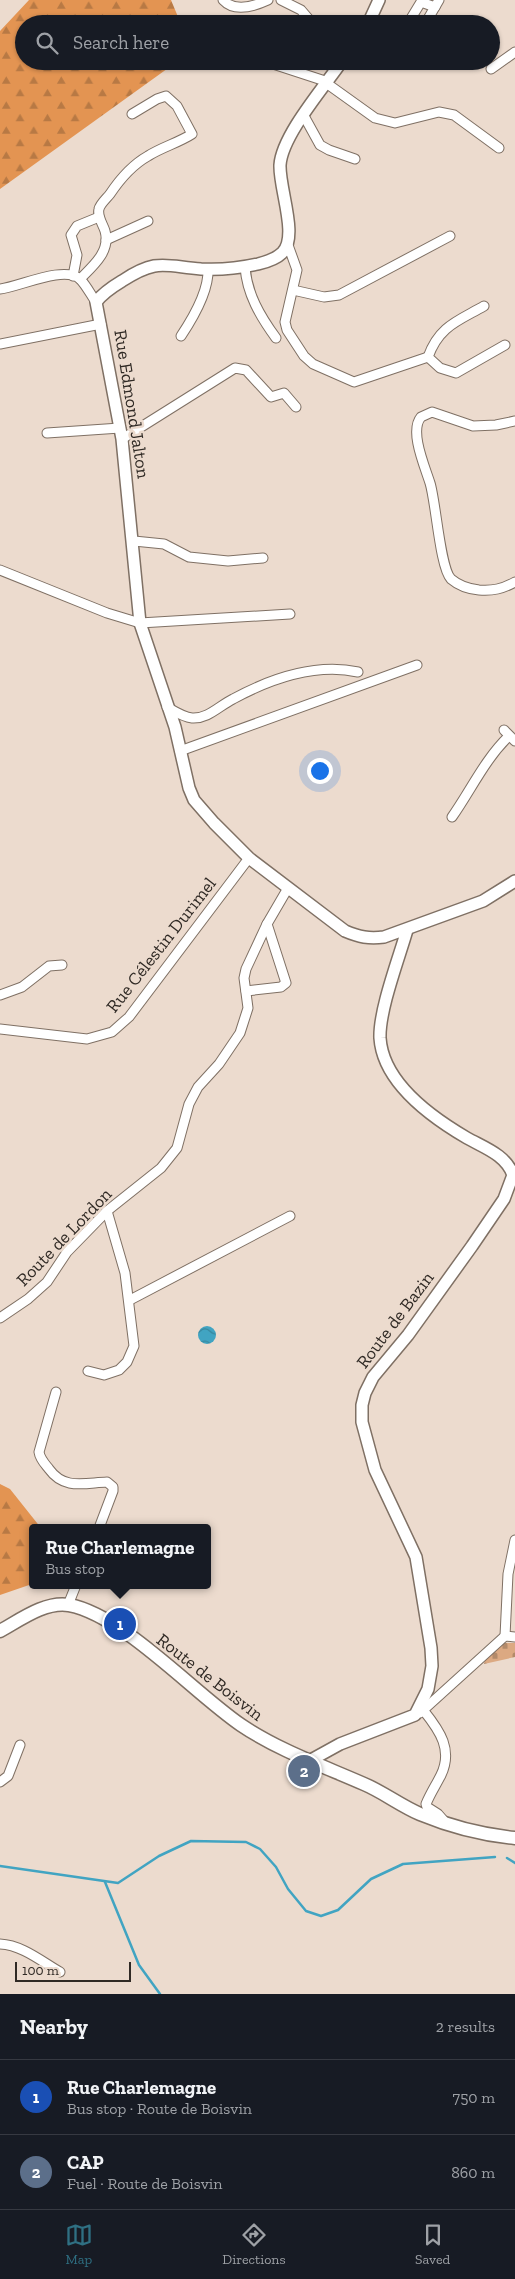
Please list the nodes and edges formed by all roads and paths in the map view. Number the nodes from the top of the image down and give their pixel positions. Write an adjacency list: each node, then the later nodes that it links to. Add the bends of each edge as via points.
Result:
1 (223, 0): 2 (street, via 238,7 255,6)
2 (268, 0)
3 (281, 0): 6 (street)
4 (379, 0): 7 (street)
5 (437, 3): 8 (street, via 421,2); 9 (street)
6 (305, 15)
7 (372, 15)
8 (412, 15)
9 (430, 15)
10 (515, 52): 11 (street)
11 (500, 63)
12 (290, 70): 14 (street)
13 (336, 70): 14 (street)
14 (327, 83): 16 (street); 17 (street, via 375,118 395,123 438,112 454,115)
15 (132, 114): 19 (street, via 166,96 177,106 192,134 149,155 127,172 99,209)
16 (304, 116): 18 (street, via 320,146); 23 (street, via 288,139 280,164 289,222)
17 (499, 148)
18 (356, 159)
19 (99, 218): 22 (street); 26 (street, via 76,226 71,235 77,255)
20 (148, 221): 22 (street)
21 (450, 236): 28 (street, via 340,294 324,297)
22 (106, 240): 26 (street, via 102,255)
23 (288, 245): 24 (street, via 277,257); 28 (street, via 297,270)
24 (246, 266): 25 (street); 33 (street, via 253,301)
25 (208, 268): 29 (street, via 151,265 111,288); 32 (street, via 208,284)
26 (77, 278): 27 (street, via 48,277); 29 (street, Rue Edmond Jalton)
27 (0, 289)
28 (293, 290): 36 (street, via 285,322 287,330 304,356 319,368 354,382)
29 (96, 302): 31 (street, Rue Edmond Jalton)
30 (484, 306): 36 (street, via 448,326 434,342)
31 (100, 324): 34 (street); 40 (street, Rue Edmond Jalton)
32 (181, 336)
33 (276, 338)
34 (0, 344)
35 (505, 345): 36 (street, via 456,373 440,368)
36 (428, 357)
37 (296, 407): 40 (street, via 284,393 271,397 246,370 235,368)
38 (515, 421): 44 (street, via 473,426 432,412 418,421 417,437 432,489 447,574 457,584 472,589 497,590)
39 (47, 433): 40 (street)
40 (121, 434): 41 (street, Rue Edmond Jalton)
41 (134, 541): 42 (street, via 164,544 189,557 228,561); 46 (street, Rue Edmond Jalton)
42 (263, 558)
43 (0, 570): 46 (street)
44 (515, 582)
45 (290, 614): 46 (street)
46 (140, 623): 49 (street, Rue Edmond Jalton)
47 (417, 665): 51 (street)
48 (358, 672): 49 (street, via 327,669 274,681 198,718 187,717)
49 (167, 707): 51 (street, Rue Edmond Jalton)
50 (509, 736): 52 (street, via 488,759)
51 (180, 751): 53 (street, Rue Edmond Jalton, via 194,800)
52 (452, 817)
53 (249, 858): 55 (street, Rue Edmond Jalton); 63 (street, Rue Célestin Durimel, via 129,1017 112,1032 87,1039)
54 (515, 881): 57 (street, Rue Edmond Jalton, via 483,901)
55 (288, 888): 56 (street, Route de Lordon); 58 (street, Rue Edmond Jalton, via 345,931 365,938)
56 (267, 924): 61 (street, Route de Lordon, via 246,969); 61 (street, via 286,983 281,987)
57 (407, 930): 58 (street, Rue Edmond Jalton); 59 (street, Route de Bazin)
58 (384, 937): 59 (street)
59 (401, 950): 77 (street, Route de Bazin, via 381,1028 386,1064 396,1080 426,1109 503,1158 513,1175 504,1199 364,1392 362,1422 375,1470 416,1557 432,1666)
60 (62, 965): 62 (street, via 49,966 22,987)
61 (246, 991): 64 (street, Route de Lordon, via 248,1008 240,1033 198,1087 189,1104 177,1148 162,1168)
62 (0, 995)
63 (0, 1029)
64 (107, 1211): 66 (street, via 122,1255); 67 (street, Route de Lordon, via 67,1252 47,1282)
65 (290, 1216): 66 (street)
66 (130, 1300): 68 (street, via 134,1346 127,1362 111,1374)
67 (0, 1318)
68 (88, 1371)
69 (56, 1392): 70 (street, via 40,1457 64,1483 111,1484 113,1491)
70 (100, 1524)
71 (515, 1540): 75 (street, via 508,1574)
72 (74, 1589): 73 (street)
73 (68, 1605): 74 (main road, Route de Boisvin, via 48,1606); 79 (main road, Route de Boisvin, via 96,1613 121,1630 242,1726)
74 (0, 1631)
75 (505, 1636): 76 (street); 77 (street)
76 (515, 1637)
77 (420, 1713): 79 (street, via 340,1744); 81 (street, via 442,1736 445,1745 445,1764 426,1804)
78 (20, 1745): 80 (street, via 8,1776)
79 (311, 1760): 81 (main road, Route de Boisvin, via 381,1791 419,1814)
80 (0, 1782)
81 (445, 1822): 82 (main road, Route de Boisvin)
82 (515, 1838)
83 (0, 1944): 84 (street, via 22,1950)
84 (60, 1972)

